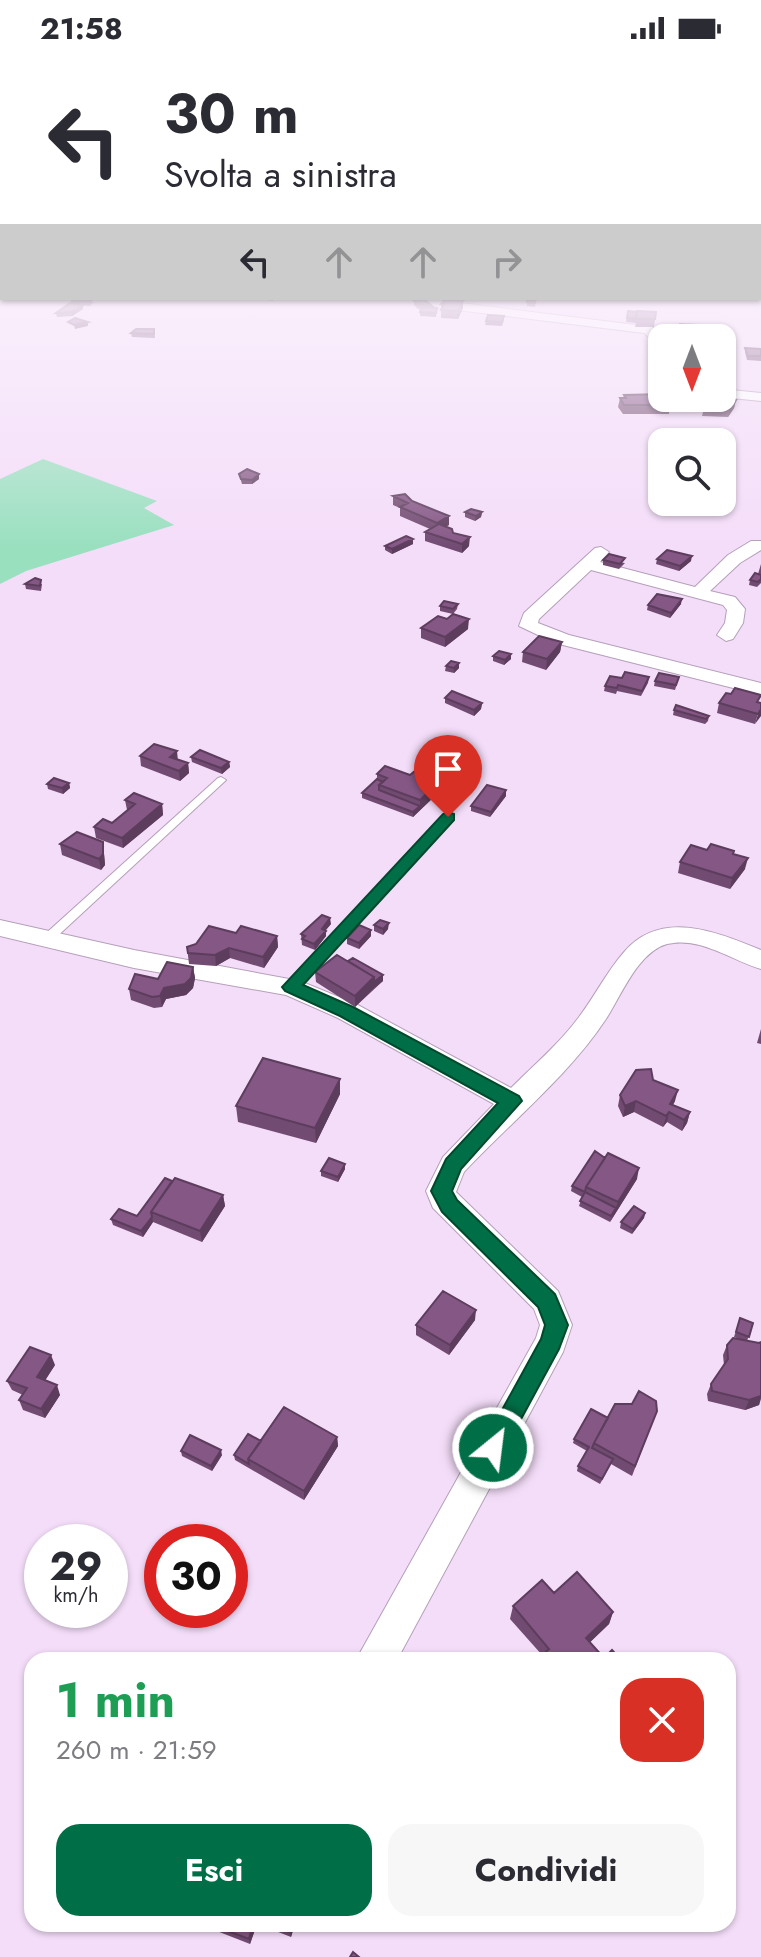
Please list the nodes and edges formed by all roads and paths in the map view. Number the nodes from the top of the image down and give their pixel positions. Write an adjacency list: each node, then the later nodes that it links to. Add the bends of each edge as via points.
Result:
1 (736, 394): 2 (street)
2 (761, 397)
3 (757, 545): 4 (street)
4 (699, 592): 5 (street, via 729,601 736,609); 6 (street, via 595,558 530,617 528,626)
5 (726, 635)
6 (761, 689)
7 (221, 780): 10 (lane)
8 (448, 817): 12 (lane)
9 (0, 928): 10 (street)
10 (47, 939): 12 (street)
11 (761, 960): 13 (street, via 710,940 656,939 639,953 583,1030)
12 (291, 987): 13 (street, via 347,1011)
13 (512, 1101): 14 (street, via 453,1165 441,1191 449,1206 547,1301 556,1325)
14 (380, 1652)

